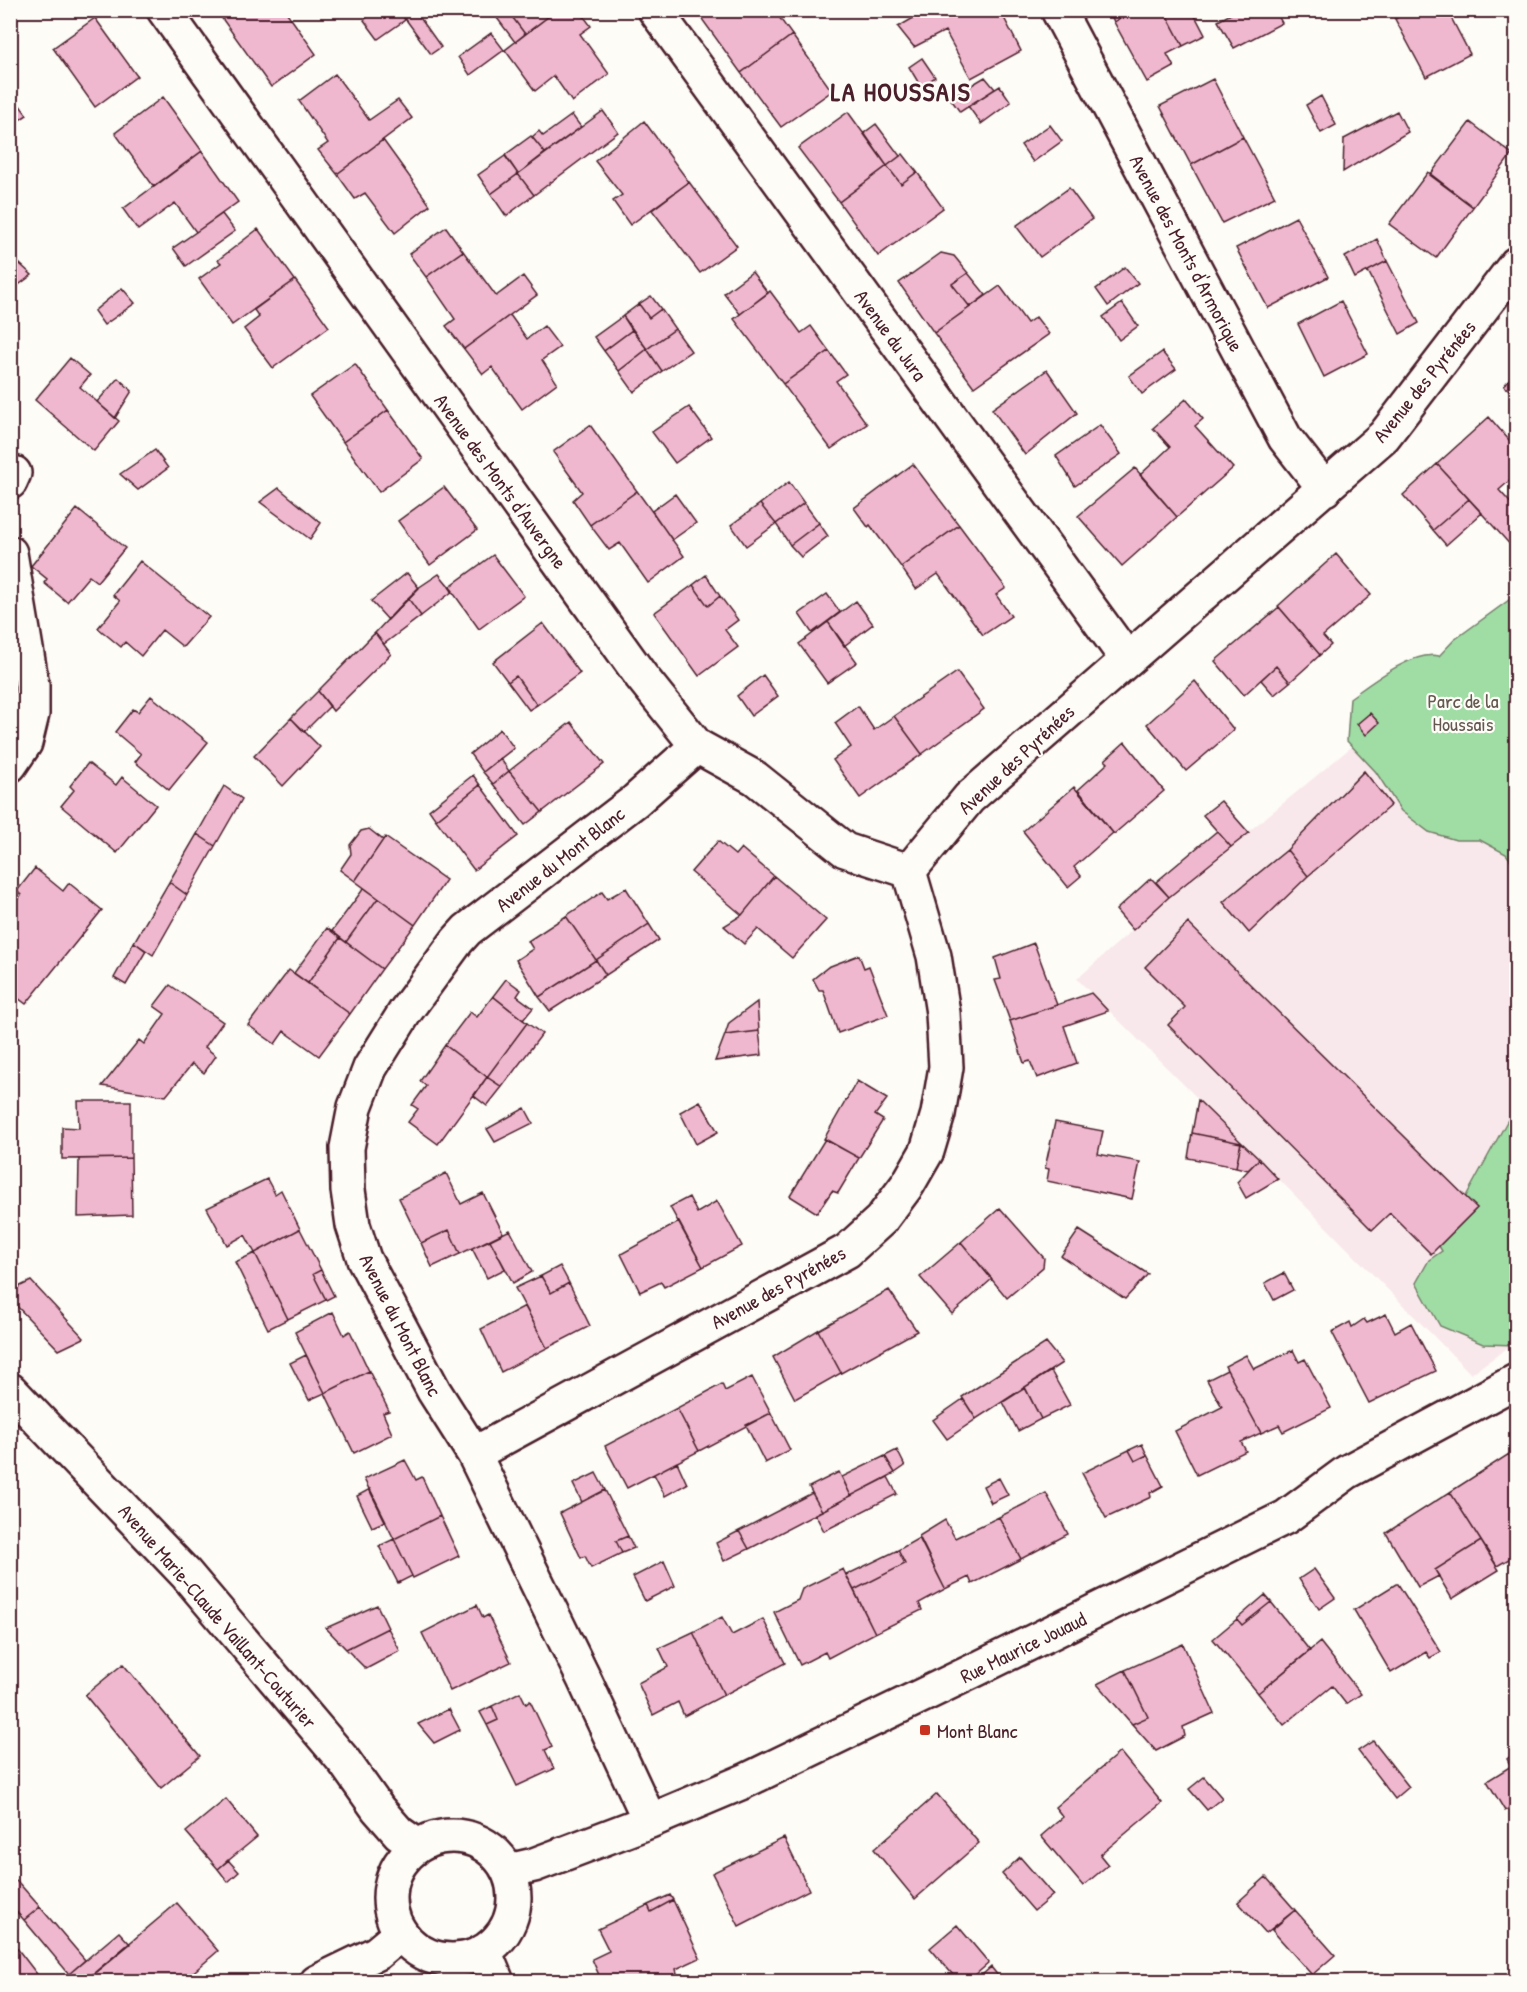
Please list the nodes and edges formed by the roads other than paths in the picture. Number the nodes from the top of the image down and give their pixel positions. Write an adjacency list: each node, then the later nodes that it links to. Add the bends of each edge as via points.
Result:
1 (164, 10): 8 (street, Avenue des Monts d'Auvergne, via 640,676)
2 (655, 10): 7 (street, Avenue du Jura)
3 (1058, 10): 5 (street, Avenue des Monts d'Armorique, via 1285,438)
4 (1516, 264): 5 (street, Avenue des Pyrénées, via 1384,436)
5 (1325, 489): 7 (street, Avenue des Pyrénées)
6 (10, 553): 9 (street, via 32,685 32,714 25,743)
7 (1127, 659): 10 (street, Avenue des Pyrénées, via 969,798)
8 (697, 746): 10 (street, Avenue des Monts d'Auvergne, via 755,777 845,850); 13 (street, Avenue du Mont Blanc, via 635,801 462,935 393,1030 370,1068 355,1107 347,1148 348,1190 353,1225 364,1259 434,1391)
9 (10, 765)
10 (909, 871): 13 (street, Avenue des Pyrénées, via 934,956 946,1067 927,1151 908,1184 881,1220 847,1251)
11 (1516, 1381): 14 (street, Rue Maurice Jouaud, via 1347,1472 1286,1517 788,1760)
12 (10, 1390): 15 (street, Avenue Marie-Claude Vaillant-Couturier, via 186,1574 344,1761 378,1809 399,1833)
13 (474, 1454): 14 (street, Avenue du Mont Blanc)
14 (650, 1821): 16 (street, Rue Maurice Jouaud)
15 (418, 1845): 16 (street, via 446,1836 471,1838 494,1851); 17 (street, via 401,1862 391,1882 390,1904)
16 (508, 1871): 18 (street, via 514,1893 511,1916 501,1936)
17 (401, 1933): 18 (street, via 417,1950 439,1959 462,1959); 19 (street, via 377,1953)
18 (484, 1951): 20 (street)
19 (317, 1982)
20 (497, 1982)

